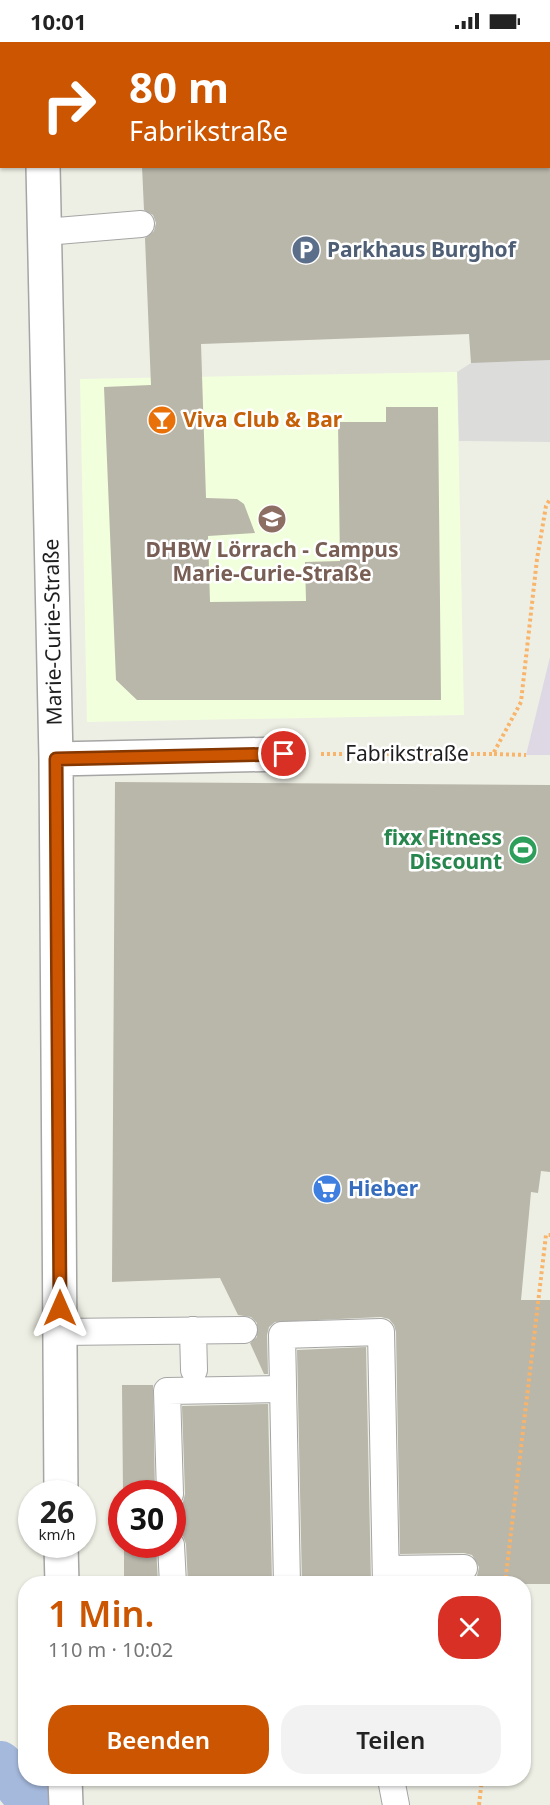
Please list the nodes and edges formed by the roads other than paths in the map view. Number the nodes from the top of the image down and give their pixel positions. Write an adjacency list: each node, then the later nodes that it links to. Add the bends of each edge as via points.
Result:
1 (43, 168): 3 (street, Marie-Curie-Straße)
2 (141, 224): 3 (lane)
3 (45, 232): 5 (street, Marie-Curie-Straße)
4 (284, 754): 5 (street)
5 (56, 759): 8 (street, Marie-Curie-Straße)
6 (193, 1330): 7 (lane); 8 (lane); 9 (lane)
7 (244, 1330)
8 (60, 1332): 11 (street, Marie-Curie-Straße)
9 (194, 1370)
10 (283, 1389): 12 (lane, via 167,1391); 18 (lane); 19 (lane, via 282,1335 381,1332)
11 (61, 1480)
12 (170, 1480)
13 (61, 1558): 16 (street)
14 (172, 1558): 17 (lane)
15 (464, 1568): 20 (lane)
16 (62, 1576)
17 (173, 1576)
18 (287, 1576)
19 (386, 1576)
20 (395, 1576)
21 (65, 1786): 23 (street)
22 (392, 1786): 24 (lane)
23 (66, 1805)
24 (396, 1805)

